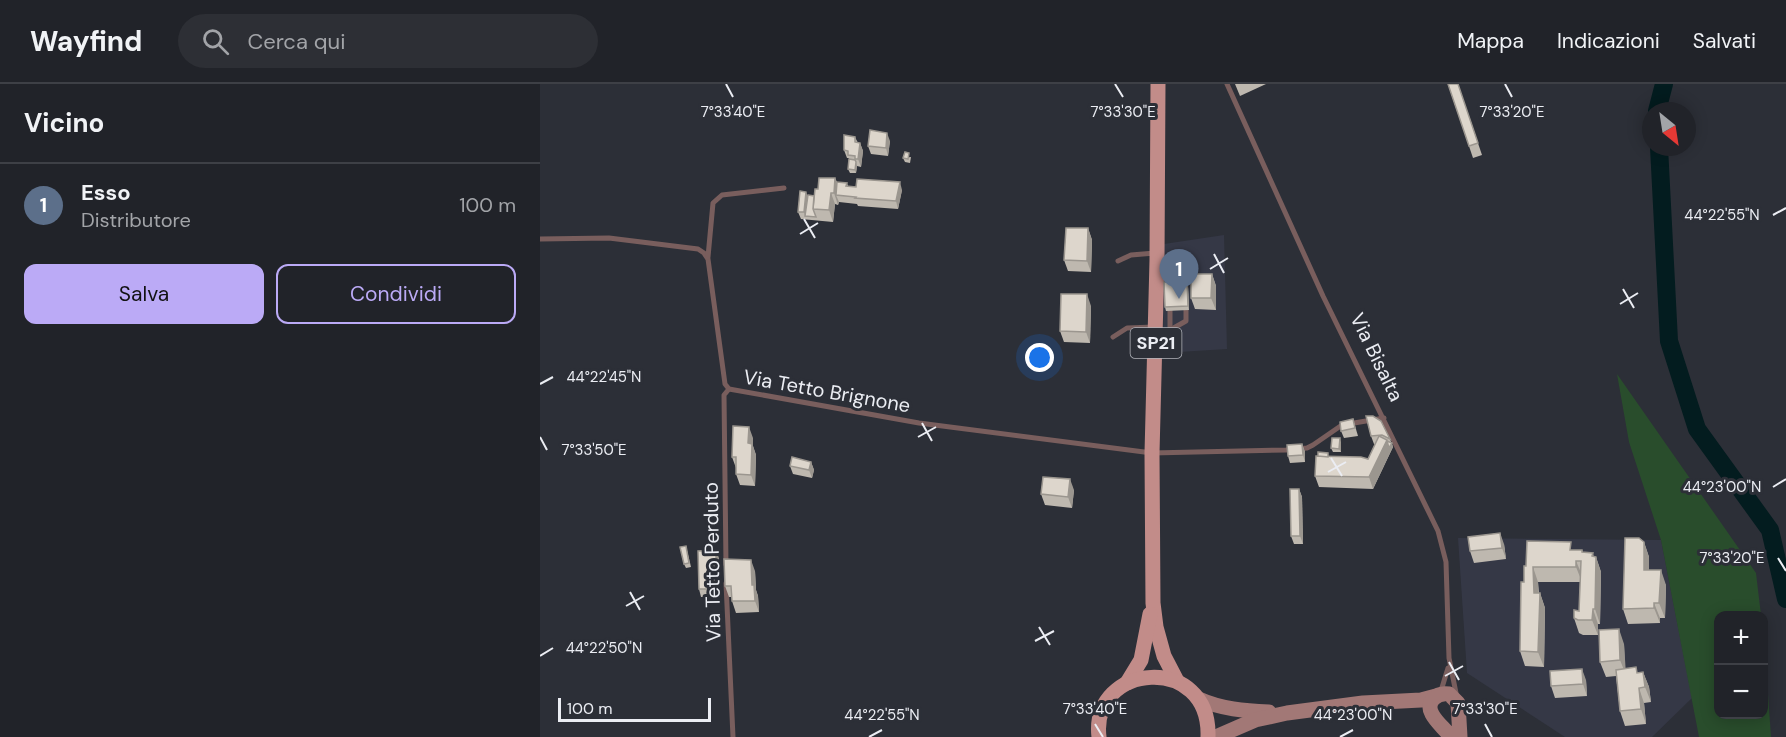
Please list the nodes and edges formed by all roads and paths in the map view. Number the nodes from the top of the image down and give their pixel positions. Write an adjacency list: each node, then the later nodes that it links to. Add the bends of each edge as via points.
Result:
1 (1158, 84): 6 (main road, SP21)
2 (1227, 84): 11 (lane, Via Bisalta, via 1323,297)
3 (784, 189): 5 (lane, Via Tetto Brignone, via 722,195 713,202)
4 (540, 239): 5 (lane, via 609,238 698,249)
5 (708, 259): 10 (lane, Via Tetto Brignone, via 725,384)
6 (1161, 260): 7 (lane, via 1131,255); 8 (main road, SP21); 8 (lane, via 1185,273 1186,321)
7 (1118, 261)
8 (1160, 331): 9 (lane, via 1127,328); 12 (main road, SP21)
9 (1113, 337)
10 (729, 389): 12 (lane, Via Tetto Brignone, via 919,423); 23 (lane, Via Tetto Perduto, via 724,395 725,571)
11 (1384, 418): 12 (lane, Via Tetto Brignone, via 1342,425 1306,448); 14 (lane, Via Bisalta, via 1438,531 1446,562)
12 (1152, 453): 13 (main road, SP21)
13 (1153, 603): 15 (main road, SP21, via 1164,656); 16 (main road, SP21, via 1141,660)
14 (1449, 658): 17 (lane, Via Bisalta); 20 (lane, Via Bisalta)
15 (1177, 681): 16 (main road, via 1143,677); 18 (main road)
16 (1127, 683): 24 (main road, via 1102,711)
17 (1438, 695): 19 (main road); 20 (main road, via 1449,693); 22 (main road, Via Bisalta, via 1432,699 1430,709)
18 (1198, 699): 21 (main road, via 1235,709); 25 (main road, via 1209,726)
19 (1397, 702): 21 (main road); 22 (main road, via 1416,707)
20 (1458, 707): 22 (main road, via 1453,719); 28 (main road, Via Bisalta)
21 (1287, 713): 26 (main road, via 1255,720)
22 (1436, 719): 27 (main road)
23 (733, 737)
24 (1100, 737)
25 (1208, 737)
26 (1216, 737)
27 (1450, 737)
28 (1460, 737)

